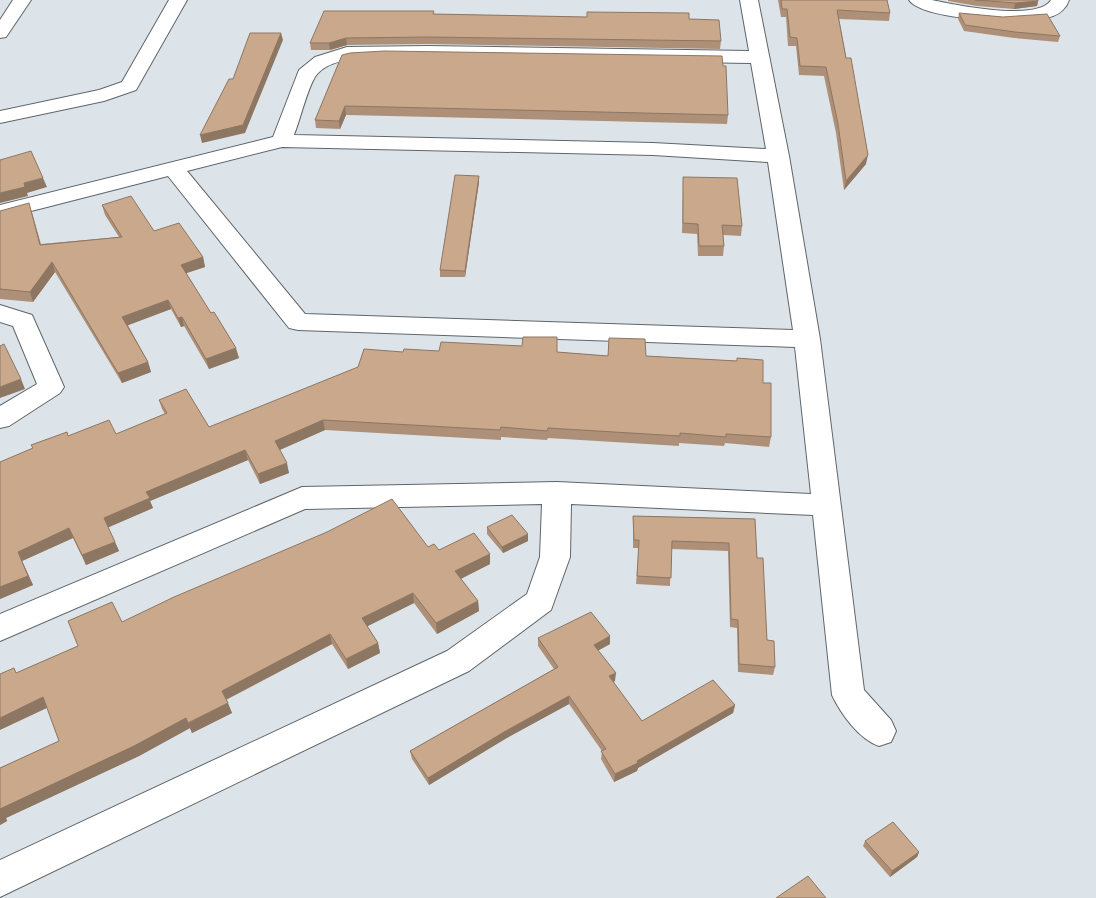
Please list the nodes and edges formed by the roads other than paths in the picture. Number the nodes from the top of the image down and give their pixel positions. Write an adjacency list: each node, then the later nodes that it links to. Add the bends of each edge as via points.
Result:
1 (22, 0): 6 (street)
2 (178, 0): 8 (street, via 129,86 104,95)
3 (749, 0): 7 (street)
4 (918, 0): 5 (street, via 943,9 1026,15 1048,13)
5 (1060, 0)
6 (0, 33)
7 (758, 57): 9 (street, via 347,53 322,61 306,74); 10 (street)
8 (0, 117)
9 (282, 142): 10 (street, via 653,149); 11 (street)
10 (778, 156): 14 (street)
11 (174, 169): 12 (street); 14 (street, via 298,322)
12 (0, 212)
13 (0, 313): 15 (street, via 23,321 51,387)
14 (807, 339): 17 (street)
15 (0, 420)
16 (557, 493): 17 (street); 18 (street, via 302,498); 20 (street, via 555,557 540,601 458,660)
17 (825, 505): 19 (street, via 848,695)
18 (0, 628)
19 (878, 730)
20 (0, 879)

